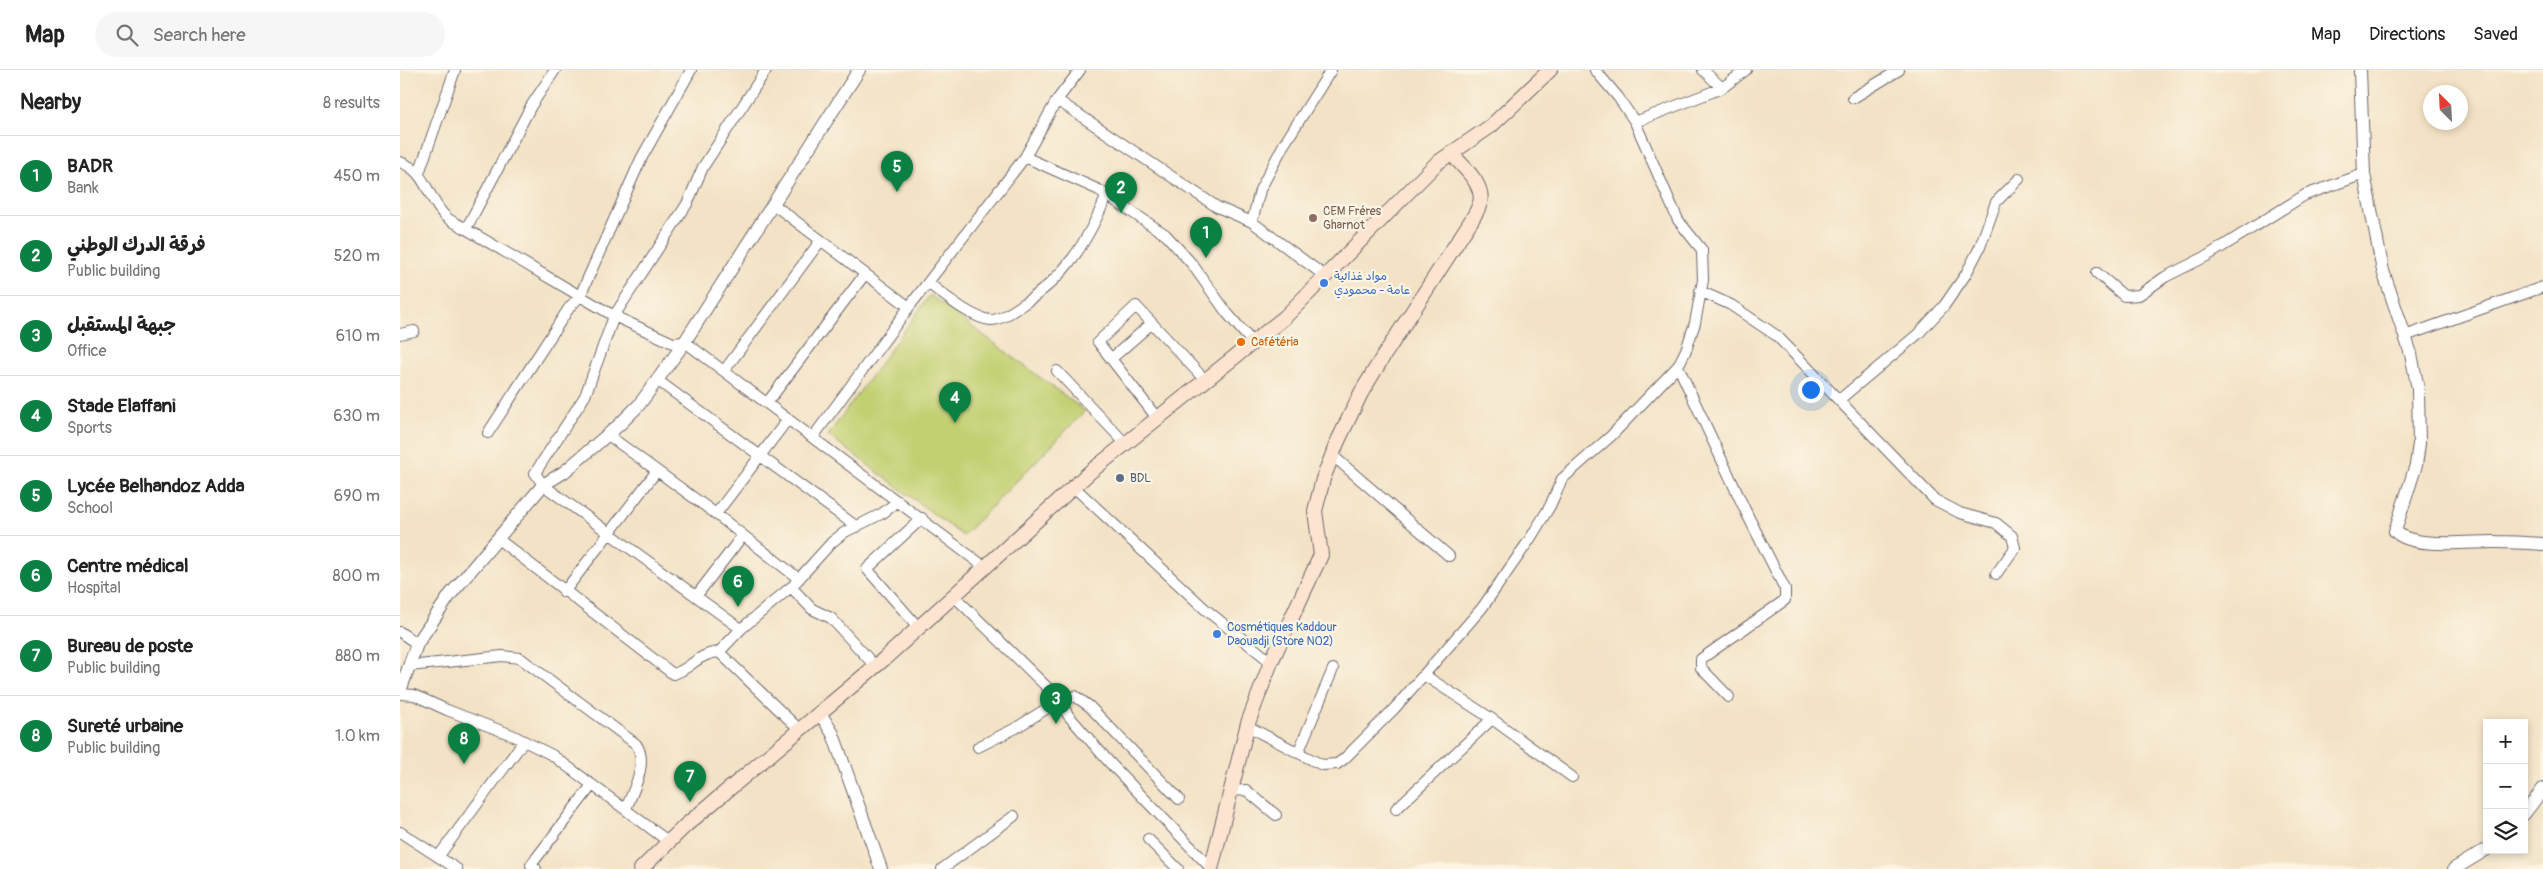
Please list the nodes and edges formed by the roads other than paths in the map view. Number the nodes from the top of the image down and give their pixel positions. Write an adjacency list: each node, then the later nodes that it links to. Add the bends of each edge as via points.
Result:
1 (455, 70): 21 (street)
2 (555, 70): 27 (street)
3 (766, 70): 37 (street, via 703,167 687,204)
4 (859, 70): 25 (street)
5 (1080, 70): 16 (street)
6 (1330, 70): 26 (street, via 1260,190)
7 (1550, 70): 18 (main road, via 1491,126)
8 (1596, 70): 17 (street)
9 (1703, 70): 14 (street)
10 (1746, 70): 14 (street)
11 (1899, 70): 15 (street)
12 (2360, 70): 22 (street)
13 (686, 72): 35 (street, via 641,159)
14 (1722, 88): 17 (street)
15 (1854, 98)
16 (1057, 100): 19 (street); 26 (street, via 1217,207)
17 (1635, 122): 34 (street, via 1678,220 1702,250)
18 (1451, 153): 31 (main road, via 1412,186); 58 (main road, via 1476,182 1480,202 1470,224 1361,393)
19 (1025, 157): 24 (street); 32 (street)
20 (400, 162): 21 (street)
21 (419, 173): 27 (street, via 428,194 446,217)
22 (2364, 174): 29 (street, via 2305,195 2139,295 2124,296); 41 (street, via 2383,271)
23 (2019, 179): 50 (street, via 1996,202 1980,247 1944,306 1918,334)
24 (1107, 195): 32 (street, via 1074,258 1044,291 1010,314 991,320 972,314); 43 (street, via 1166,235)
25 (773, 204): 28 (street); 42 (street)
26 (1252, 222): 31 (street)
27 (466, 229): 35 (street)
28 (821, 240): 30 (street); 46 (street)
29 (2097, 273)
30 (865, 274): 36 (street); 51 (street)
31 (1325, 276): 43 (main road, via 1285,317)
32 (928, 284): 36 (street)
33 (2543, 287): 41 (street)
34 (1700, 291): 45 (street, via 1694,323); 50 (street, via 1731,305 1777,336)
35 (580, 296): 37 (street); 54 (street)
36 (909, 307): 56 (street)
37 (614, 316): 42 (street, via 673,343); 61 (street, via 585,396 536,472)
38 (1152, 323): 44 (street); 44 (street, via 1136,306 1098,342); 49 (street)
39 (414, 331): 40 (street)
40 (400, 334)
41 (2405, 336): 70 (street, via 2418,389 2419,444 2413,479 2395,531 2405,538 2447,543)
42 (685, 342): 46 (street); 48 (street)
43 (1252, 342): 49 (main road)
44 (1111, 359): 52 (street)
45 (1678, 366): 88 (street, via 1611,436 1562,479 1550,506 1503,580); 90 (street, via 1786,595 1785,600 1701,659 1701,668)
46 (724, 371): 51 (street)
47 (1057, 371): 57 (street)
48 (657, 380): 55 (street, via 639,404); 59 (street)
49 (1205, 380): 52 (main road)
50 (1839, 400): 73 (street, via 1936,500 1960,513 1996,523 2012,536 2015,548)
51 (768, 403): 53 (street)
52 (1157, 418): 57 (main road)
53 (788, 419): 56 (street); 59 (street)
54 (488, 433)
55 (608, 435): 60 (street); 61 (street)
56 (813, 437): 63 (street)
57 (1125, 443): 62 (main road)
58 (1332, 455): 71 (street); 84 (main road, via 1315,511 1321,555)
59 (760, 456): 64 (street); 66 (street)
60 (656, 472): 64 (street); 67 (street)
61 (543, 485): 67 (street); 69 (street)
62 (1074, 487): 72 (main road); 84 (street, via 1204,609)
63 (898, 501): 65 (street); 66 (street)
64 (716, 514): 68 (street)
65 (922, 518): 72 (street); 79 (street, via 866,569)
66 (857, 528): 74 (street, via 832,542)
67 (610, 532): 76 (street); 77 (street)
68 (743, 535): 74 (street); 77 (street)
69 (498, 539): 76 (street); 82 (street, via 450,595)
70 (2543, 544)
71 (1449, 556)
72 (986, 568): 78 (main road)
73 (1996, 574)
74 (799, 579): 75 (street)
75 (791, 587): 80 (street); 86 (street, via 812,609 831,618)
76 (564, 592): 83 (street, via 673,674 680,673 691,662 710,652)
77 (697, 595): 80 (street)
78 (954, 596): 79 (main road); 91 (street)
79 (919, 628): 86 (main road)
80 (741, 629): 83 (street)
81 (400, 632): 82 (street)
82 (417, 644): 85 (street)
83 (719, 652): 95 (street)
84 (1271, 662): 94 (main road)
85 (410, 666): 89 (street); 106 (street, via 502,656 520,658 636,744 642,752 639,774)
86 (875, 666): 92 (main road)
87 (1333, 669): 98 (street)
88 (1424, 675): 93 (street); 98 (street, via 1337,764 1322,765)
89 (400, 692): 96 (street)
90 (1728, 697)
91 (1060, 700): 97 (street, via 1016,728); 103 (street, via 1070,696 1080,698); 114 (street, via 1068,715 1109,762)
92 (820, 713): 95 (main road); 118 (street, via 833,734)
93 (1492, 719): 99 (street); 104 (street)
94 (1247, 726): 98 (street); 102 (main road)
95 (800, 730): 111 (main road)
96 (524, 741): 100 (street, via 552,755); 113 (street)
97 (978, 746)
98 (1298, 753)
99 (1572, 777)
100 (592, 785): 106 (street); 116 (street, via 531,865)
101 (2543, 789): 105 (street)
102 (1231, 791): 107 (street, via 1246,790); 114 (main road)
103 (1179, 799)
104 (1396, 809)
105 (2528, 809)
106 (626, 810): 111 (street)
107 (1276, 815)
108 (1014, 816): 119 (street)
109 (400, 832): 113 (street)
110 (1148, 839): 120 (street)
111 (669, 842): 117 (main road)
112 (2483, 851): 121 (street)
113 (438, 857): 115 (street)
114 (1211, 868)
115 (457, 869)
116 (536, 869)
117 (641, 869)
118 (881, 869)
119 (942, 869)
120 (1178, 869)
121 (2454, 869)

